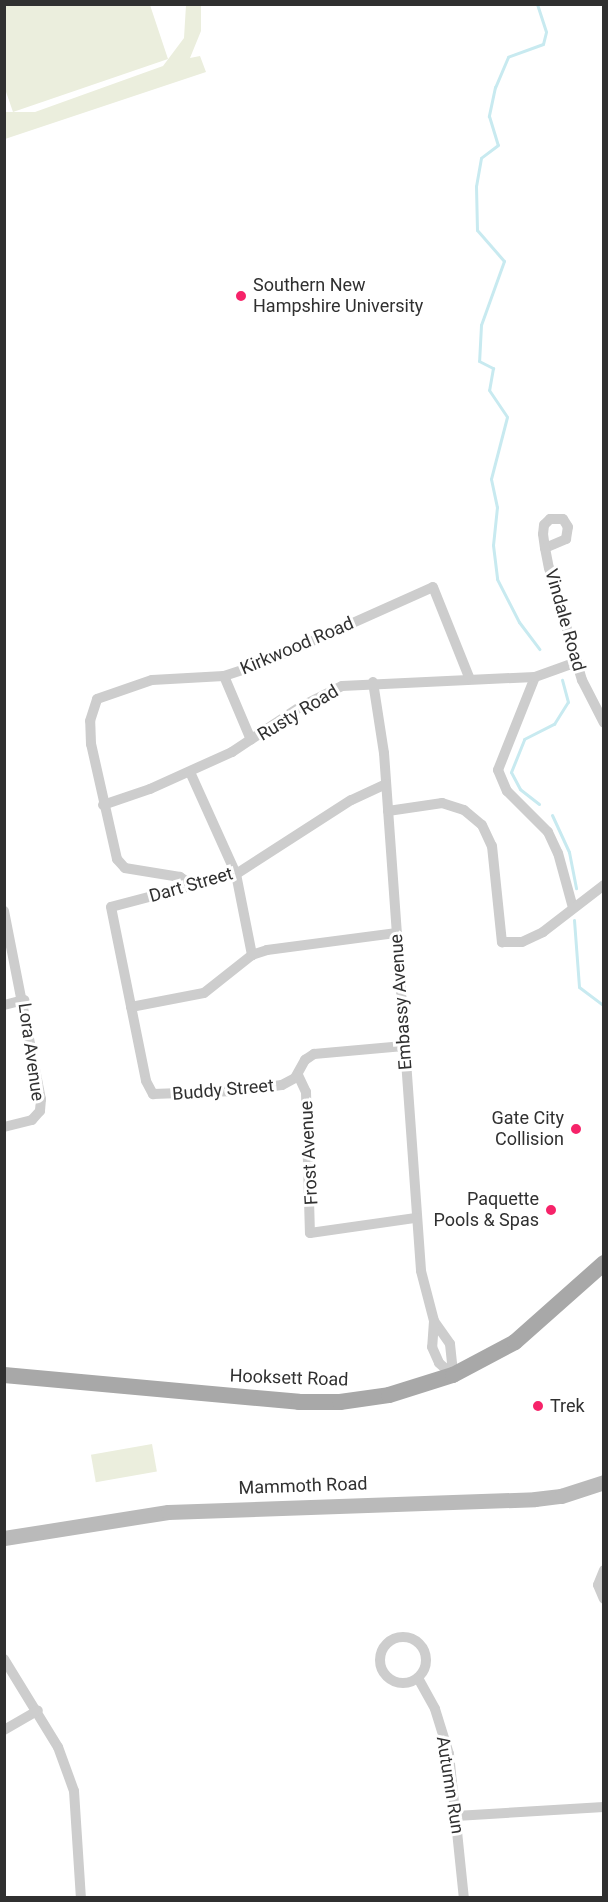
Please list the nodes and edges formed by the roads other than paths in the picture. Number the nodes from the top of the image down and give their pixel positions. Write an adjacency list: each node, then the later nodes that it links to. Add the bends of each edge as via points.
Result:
1 (545, 548): 2 (street, Vindale Road)
2 (577, 662): 5 (street, Rusty Road); 7 (street, Vindale Road)
3 (224, 676): 4 (street, Kirkwood Road, via 261,664 433,587); 8 (street); 11 (street, Kirkwood Road, via 152,680 98,699 90,721 91,744)
4 (469, 677): 5 (street, Rusty Road); 6 (street, Rusty Road)
5 (535, 677): 16 (street, via 498,770 507,791 548,832)
6 (373, 682): 8 (street, Rusty Road, via 331,690); 10 (street, Embassy Avenue)
7 (603, 723)
8 (251, 740): 9 (street, Rusty Road)
9 (190, 772): 11 (street, Rusty Road); 13 (street)
10 (386, 784): 12 (street, Embassy Avenue); 13 (street, Dart Street, via 351,800)
11 (103, 805): 15 (street, via 117,859 125,868 180,877)
12 (388, 811): 16 (street, via 442,803 464,810 483,825 492,846 502,942 522,942 543,932); 18 (street, Embassy Avenue)
13 (236, 874): 15 (street, Dart Street); 19 (street)
14 (603, 885): 16 (street)
15 (193, 886): 22 (street, Dart Street, via 111,907)
16 (573, 908)
17 (4, 911): 20 (street, Lora Avenue)
18 (397, 933): 19 (street); 23 (street, Embassy Avenue)
19 (252, 955): 22 (street, via 204,993)
20 (24, 1000): 21 (street); 25 (street, Lora Avenue, via 41,1099 32,1120)
21 (4, 1005)
22 (131, 1007): 24 (street, Buddy Street, via 153,1094 260,1088 287,1084)
23 (404, 1046): 24 (street, Buddy Street, via 314,1054 305,1060); 26 (street, Embassy Avenue)
24 (298, 1075): 26 (street, Frost Avenue, via 306,1092 310,1233)
25 (4, 1127)
26 (416, 1218): 28 (street, Embassy Avenue, via 421,1271)
27 (603, 1263): 30 (main road, Hooksett Road, via 531,1330)
28 (434, 1321): 30 (street, Embassy Avenue, via 450,1344); 30 (street, Embassy Avenue, via 432,1347 439,1363)
29 (4, 1375): 30 (main road, Hooksett Road, via 321,1402 389,1395)
30 (453, 1375)
31 (603, 1482): 32 (main road, Mammoth Road, via 561,1496 535,1499 168,1512)
32 (4, 1538)
33 (603, 1570): 34 (street, via 598,1585)
34 (603, 1599)
35 (4, 1659): 37 (street)
36 (418, 1678): 36 (street, via 425,1665 421,1646 403,1637 389,1641 380,1653 383,1672 399,1683); 40 (street, Autumn Run, via 435,1709 446,1743)
37 (38, 1710): 38 (street); 41 (street, via 58,1747 74,1791)
38 (4, 1730)
39 (603, 1806): 40 (street)
40 (456, 1816): 42 (street, Autumn Run)
41 (81, 1898)
42 (464, 1898)

